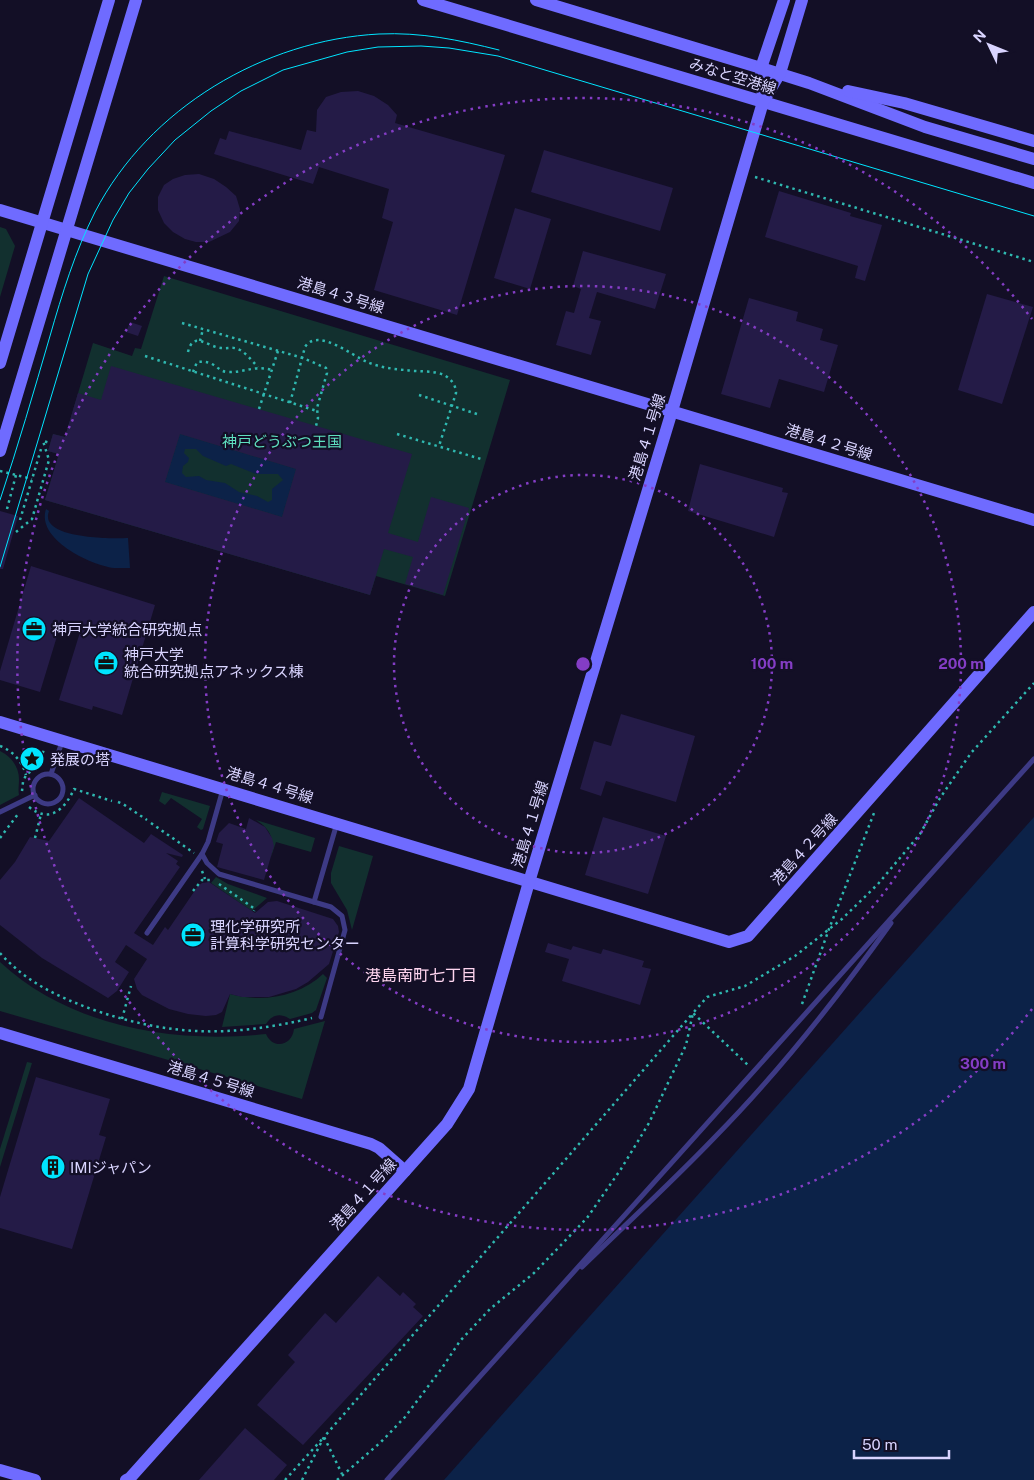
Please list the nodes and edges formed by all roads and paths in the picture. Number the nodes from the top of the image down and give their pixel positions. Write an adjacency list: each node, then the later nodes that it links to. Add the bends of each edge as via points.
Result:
1 (110, 0): 16 (street)
2 (136, 0): 17 (street)
3 (423, 0): 10 (street, みなと空港線)
4 (536, 0): 7 (street, みなと空港線)
5 (784, 0): 7 (street)
6 (802, 0): 8 (street, 港島４１号線)
7 (761, 68): 8 (street, みなと空港線); 10 (street)
8 (780, 74): 9 (street, みなと空港線); 10 (street, 港島４１号線)
9 (809, 83): 11 (street, via 904,103); 12 (street, みなと空港線, via 925,128)
10 (763, 102): 14 (street, みなと空港線); 36 (street, 港島４１号線)
11 (1034, 141)
12 (1034, 159)
13 (755, 177): 18 (path)
14 (1034, 183)
15 (0, 210): 16 (street, 港島４３号線)
16 (42, 222): 17 (street, 港島４３号線); 26 (street)
17 (67, 229): 36 (street, 港島４３号線); 43 (street)
18 (1034, 262)
19 (182, 323): 20 (path)
20 (203, 329): 21 (path); 22 (path)
21 (200, 340): 23 (path, via 191,344); 27 (path, via 219,348 239,349)
22 (278, 351): 25 (path); 28 (path)
23 (188, 352)
24 (145, 356): 29 (path)
25 (303, 358): 32 (path); 33 (path, via 310,341 329,342 374,365 444,375 456,387); 35 (path, via 327,371)
26 (0, 363)
27 (258, 367): 28 (path); 29 (path, via 227,372 202,361)
28 (272, 370): 30 (path)
29 (193, 372): 30 (path)
30 (264, 394): 32 (path); 34 (path)
31 (419, 396): 33 (path)
32 (290, 403): 35 (path)
33 (452, 405): 37 (path); 41 (path)
34 (259, 409)
35 (317, 411): 38 (path)
36 (672, 411): 50 (street, 港島４２号線); 79 (street, 港島４１号線)
37 (480, 415)
38 (316, 426)
39 (397, 434): 41 (path)
40 (50, 443): 51 (path, via 43,441 48,460 32,519)
41 (439, 446): 44 (path)
42 (41, 449): 47 (path)
43 (0, 451)
44 (481, 459)
45 (0, 471): 46 (path)
46 (16, 475): 47 (path); 48 (path)
47 (32, 480): 49 (path)
48 (7, 509)
49 (20, 520)
50 (1034, 520)
51 (16, 532)
52 (1034, 612): 79 (street, 港島４２号線, via 748,936 729,942)
53 (1034, 682): 84 (path, via 971,753 920,834 878,884)
54 (0, 722): 55 (street, 港島４４号線)
55 (62, 741): 60 (lane); 62 (street, 港島４４号線)
56 (0, 746): 61 (path, via 16,757)
57 (44, 749): 59 (path)
58 (1034, 759): 82 (lane)
59 (39, 765)
60 (51, 774): 64 (lane, via 36,780); 64 (lane, via 62,783 63,792 58,800 46,804)
61 (26, 775)
62 (224, 789): 73 (street, 港島４４号線); 76 (lane)
63 (74, 790): 65 (path)
64 (35, 796): 69 (lane)
65 (112, 801)
66 (118, 802): 71 (path)
67 (29, 807): 74 (path, via 17,814)
68 (875, 809): 84 (path)
69 (0, 812)
70 (41, 814): 75 (path)
71 (147, 820)
72 (151, 823): 77 (path, via 195,853)
73 (337, 823): 79 (street, 港島４４号線); 81 (lane)
74 (0, 838)
75 (35, 838)
76 (202, 854): 77 (lane); 81 (lane, via 210,868 219,874)
77 (198, 860): 78 (path); 85 (lane)
78 (206, 879): 80 (path, via 200,881); 83 (path, via 212,879)
79 (529, 882): 94 (street, 港島４１号線, via 469,1089 447,1124)
80 (193, 891)
81 (314, 902): 89 (lane, via 335,909 345,925)
82 (906, 902): 91 (lane); 95 (lane, via 816,1022 715,1138)
83 (254, 911)
84 (828, 929): 88 (path, via 795,956 745,986 708,997); 91 (path)
85 (147, 934)
86 (0, 953): 90 (path, via 17,970 45,989 75,1004)
87 (131, 986): 90 (path)
88 (693, 1013): 93 (path); 96 (path); 98 (path, via 686,1045 649,1123 587,1218 534,1273 490,1309 460,1341 404,1417 381,1442)
89 (321, 1016): 90 (path, via 275,1027 222,1032 171,1030)
90 (122, 1019)
91 (794, 1027): 93 (lane)
92 (0, 1033): 94 (street, 港島４５号線, via 371,1144)
93 (754, 1071): 95 (lane)
94 (405, 1171): 100 (street, 港島４１号線)
95 (544, 1305): 104 (lane)
96 (324, 1438): 98 (path); 101 (path); 102 (path)
97 (3, 1474): 99 (street)
98 (342, 1475): 103 (path)
99 (35, 1480)
100 (126, 1480)
101 (285, 1480)
102 (302, 1480)
103 (337, 1480)
104 (387, 1480)

